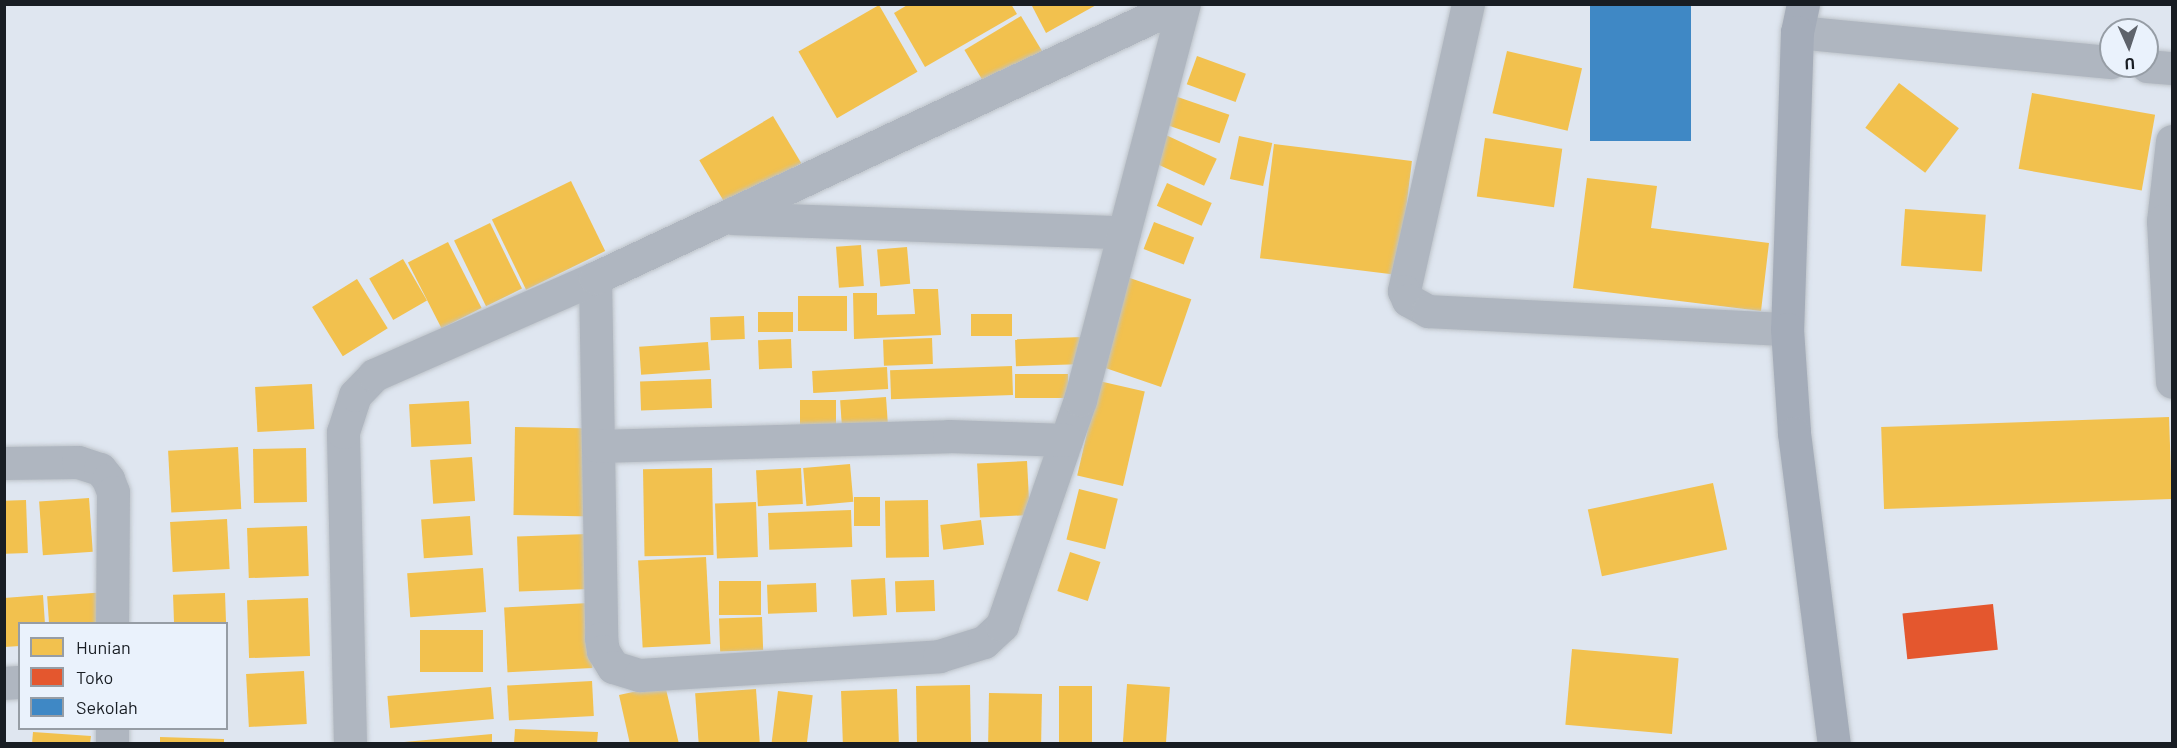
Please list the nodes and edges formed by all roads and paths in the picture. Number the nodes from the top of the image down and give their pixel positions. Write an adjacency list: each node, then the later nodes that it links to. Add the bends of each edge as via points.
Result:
1 (1182, 4): 6 (street); 7 (street)
2 (1468, 4): 9 (street, via 1404,291 1408,300 1428,311)
3 (1800, 18): 4 (street); 9 (street)
4 (2099, 60)
5 (2172, 141): 10 (street, via 2163,221)
6 (726, 218): 7 (street); 8 (street)
7 (1124, 232): 11 (street)
8 (595, 278): 12 (street); 15 (street, via 374,375 352,402 344,432)
9 (1787, 329): 16 (street, via 1794,433)
10 (2172, 382)
11 (1066, 440): 12 (street, via 949,436); 12 (street, via 1002,625 984,642 939,656 640,675 613,667 603,651)
12 (598, 446)
13 (4, 464): 14 (street, via 78,462 100,469 108,479 113,492)
14 (112, 622)
15 (350, 744)
16 (1834, 744)

